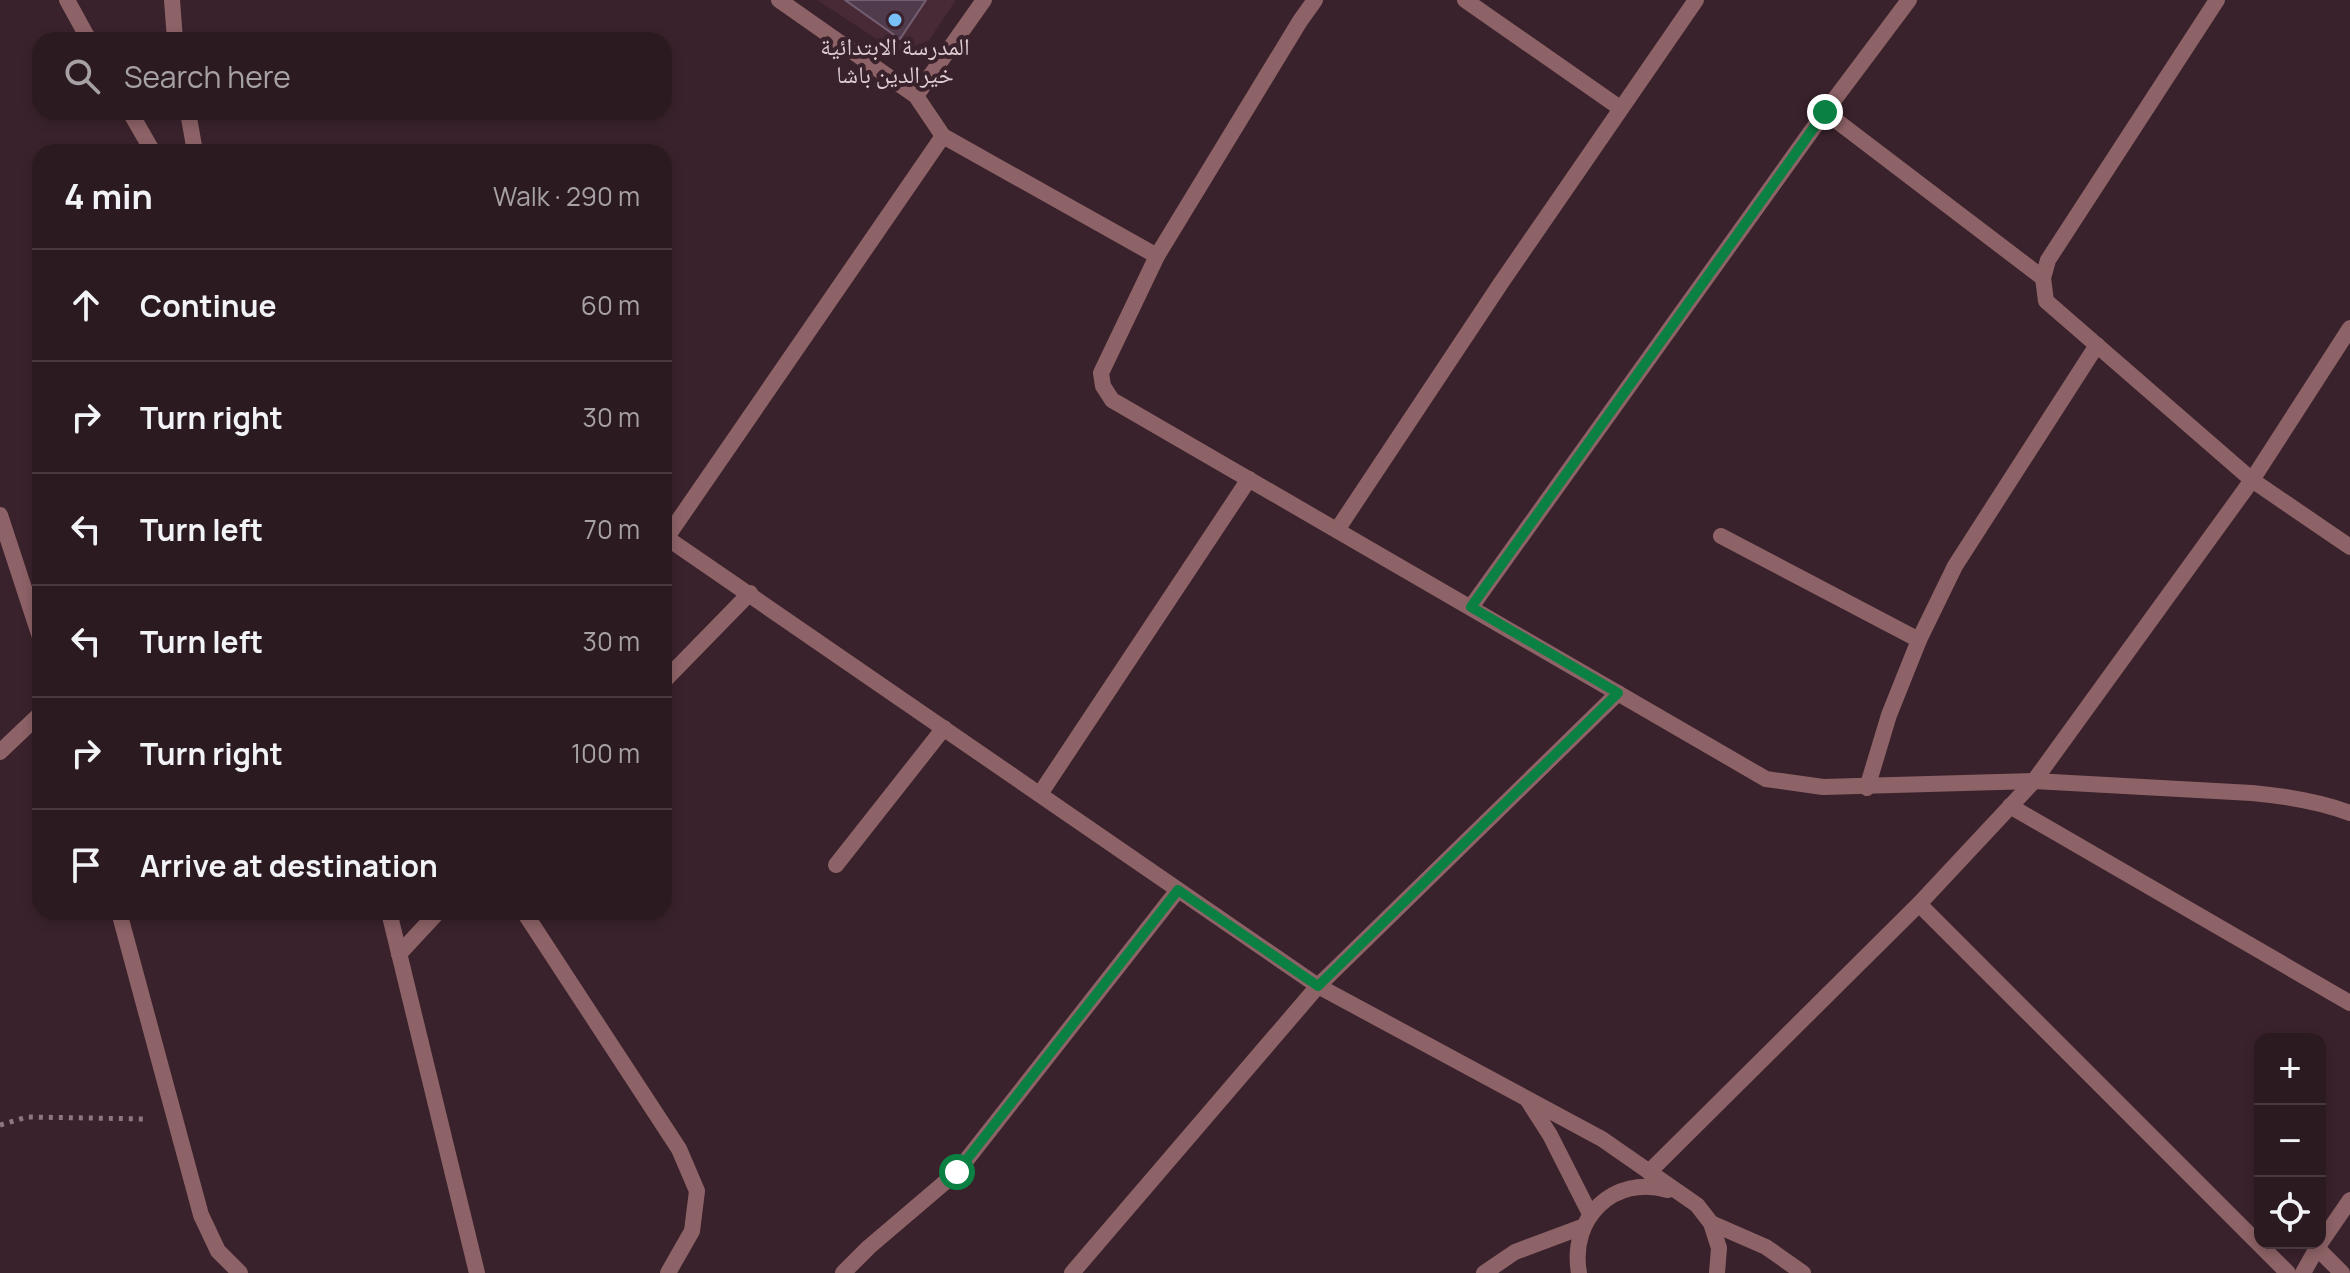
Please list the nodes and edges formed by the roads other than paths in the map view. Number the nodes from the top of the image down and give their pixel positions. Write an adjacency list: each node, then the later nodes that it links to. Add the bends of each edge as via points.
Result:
1 (67, 0): 10 (street)
2 (172, 0): 11 (street)
3 (779, 0): 12 (street)
4 (984, 0): 12 (street)
5 (1315, 0): 20 (street)
6 (1465, 0): 13 (street)
7 (1696, 0): 13 (street)
8 (1909, 0): 14 (street)
9 (2217, 0): 21 (street, via 2048,260)
10 (85, 32)
11 (174, 32)
12 (916, 96): 17 (street)
13 (1620, 108): 30 (street)
14 (1825, 112): 21 (street); 35 (street)
15 (135, 120): 18 (street)
16 (189, 120): 19 (street)
17 (943, 136): 20 (street); 29 (street)
18 (148, 144)
19 (194, 144)
20 (1157, 256): 26 (street, via 1101,373 1103,386 1112,400)
21 (2043, 278): 23 (street, via 2046,301)
22 (2350, 328): 24 (street)
23 (2097, 345): 27 (street); 37 (street, via 1955,566)
24 (2336, 350): 25 (street); 27 (street)
25 (2350, 362)
26 (1249, 479): 30 (street); 45 (street)
27 (2252, 480): 33 (street); 43 (street)
28 (0, 515): 36 (street)
29 (672, 527)
30 (1337, 530): 35 (street)
31 (1721, 536): 37 (street)
32 (672, 540): 34 (street)
33 (2350, 547)
34 (750, 593): 38 (street); 41 (street)
35 (1471, 607): 39 (street)
36 (32, 613)
37 (1919, 640): 44 (street)
38 (672, 673)
39 (1618, 693): 44 (street, via 1766,779); 56 (street)
40 (32, 722): 42 (street)
41 (944, 728): 45 (street); 48 (street)
42 (0, 752)
43 (2034, 781): 44 (street); 46 (street); 47 (street, via 2281,796)
44 (1867, 788)
45 (1040, 794): 49 (street)
46 (2010, 806): 50 (street); 57 (street)
47 (2350, 813)
48 (836, 865)
49 (1178, 890): 56 (street); 70 (street, via 957,1172)
50 (1919, 904): 59 (street); 76 (street)
51 (121, 920): 67 (street, via 201,1215 218,1251)
52 (391, 920): 55 (street)
53 (431, 920): 55 (street)
54 (529, 920): 69 (street, via 671,1137 697,1191 692,1231)
55 (399, 954): 68 (street)
56 (1318, 986): 58 (street); 71 (street)
57 (2350, 1003)
58 (1527, 1098): 59 (street); 62 (street, via 1550,1135)
59 (1649, 1172): 60 (street)
60 (1678, 1193): 62 (street, via 1654,1186 1630,1188 1608,1197); 63 (street)
61 (2350, 1200): 64 (street)
62 (1586, 1221): 72 (street, via 1515,1252); 73 (street, via 1576,1255)
63 (1711, 1223): 74 (street, via 1719,1248); 75 (street, via 1766,1247)
64 (2326, 1235)
65 (2316, 1249): 77 (street)
66 (2318, 1249): 78 (street)
67 (240, 1273)
68 (477, 1273)
69 (668, 1273)
70 (843, 1273)
71 (1072, 1273)
72 (1484, 1273)
73 (1579, 1273)
74 (1717, 1273)
75 (1803, 1273)
76 (2288, 1273)
77 (2303, 1273)
78 (2342, 1273)

